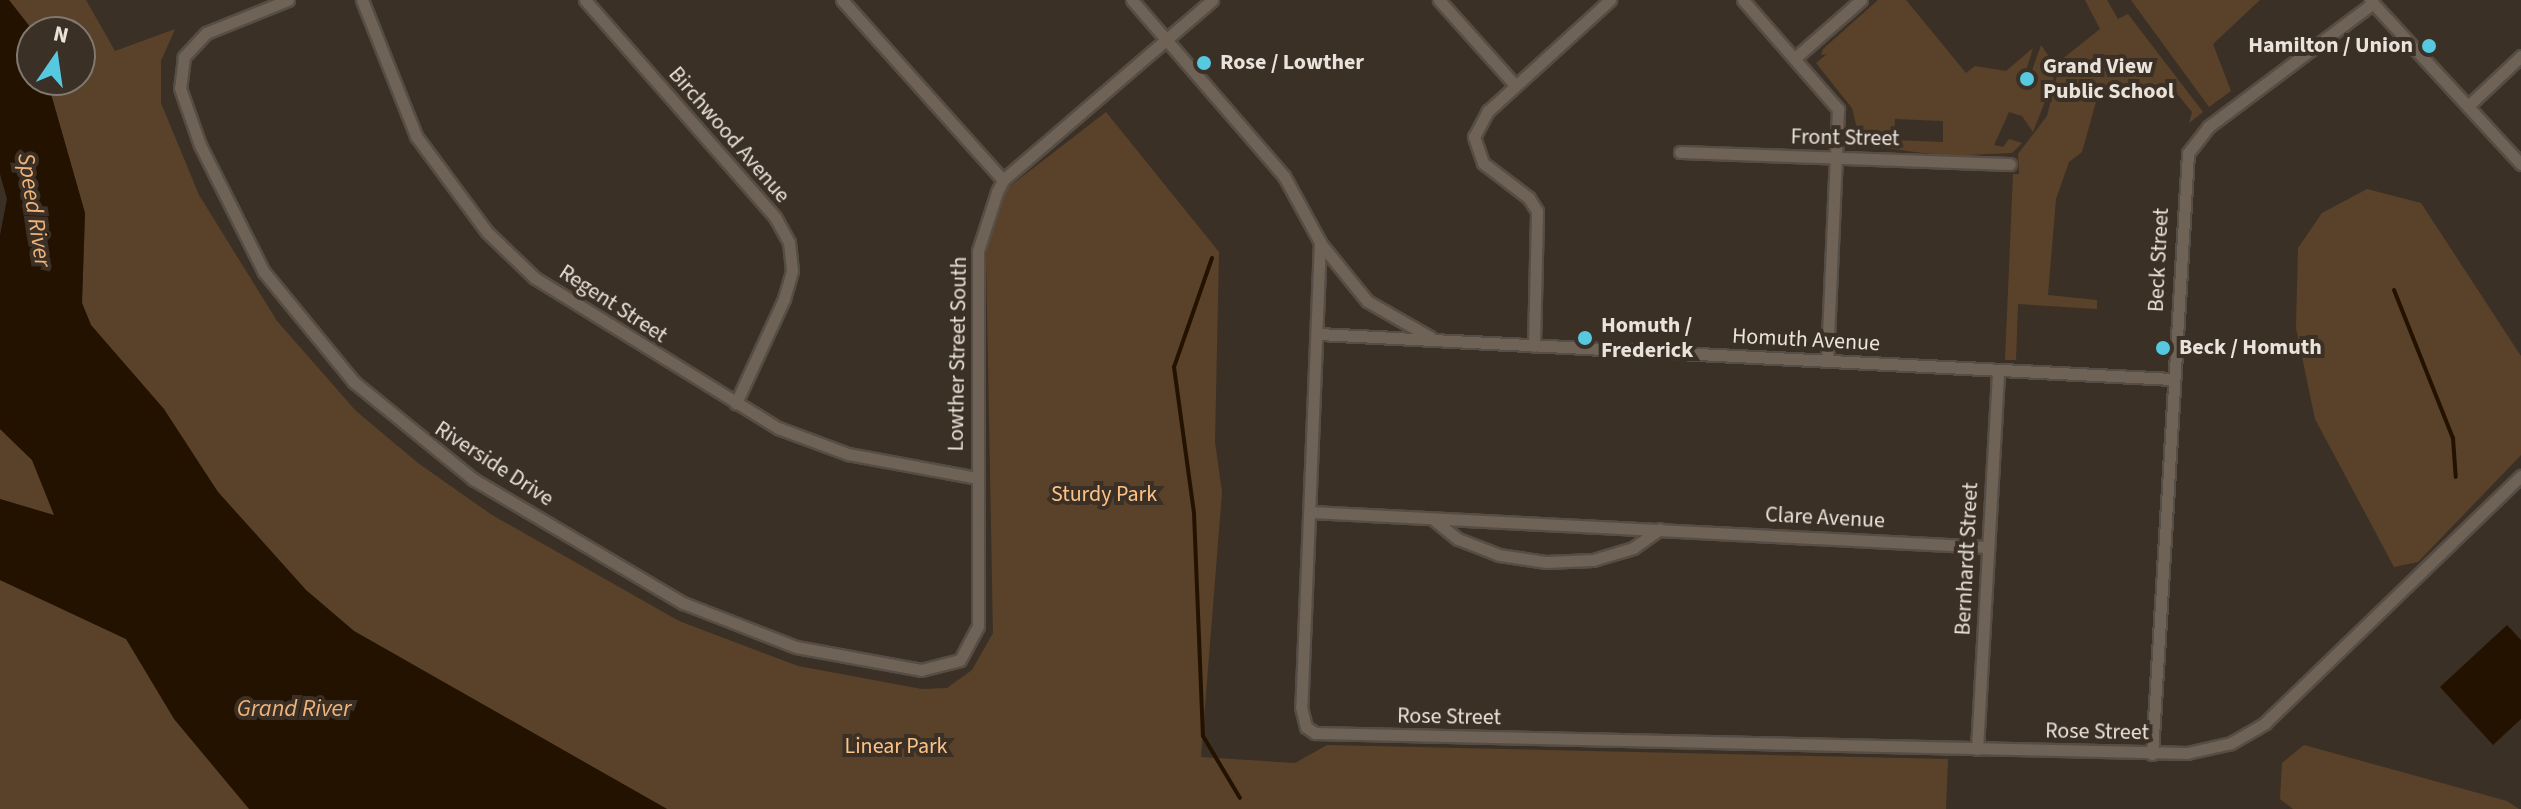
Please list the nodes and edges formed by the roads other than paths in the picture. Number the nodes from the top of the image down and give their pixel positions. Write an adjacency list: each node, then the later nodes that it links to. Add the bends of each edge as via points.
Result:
1 (288, 0): 36 (street, Riverside Drive, via 206,33 180,71 200,145 264,272 354,382 412,434 565,534 731,625 796,647 921,670)
2 (362, 0): 29 (street, Regent Street, via 416,136 487,232 535,278)
3 (585, 0): 29 (street, Birchwood Avenue, via 775,217 789,242 792,271 784,299)
4 (842, 0): 21 (street)
5 (1132, 0): 12 (street, Rose Street)
6 (1212, 0): 12 (street)
7 (1439, 0): 15 (street)
8 (1610, 0): 15 (street)
9 (1743, 0): 14 (street)
10 (1861, 0): 14 (street)
11 (2372, 2): 16 (street); 28 (street, Beck Street, via 2208,127 2188,153)
12 (1167, 40): 21 (street); 22 (street, Rose Street, via 1284,176)
13 (2521, 56): 16 (street)
14 (1795, 58): 18 (street, via 1838,109)
15 (1515, 85): 25 (street, via 1478,123 1475,151 1537,211)
16 (2468, 106): 20 (street)
17 (1680, 152): 18 (street, Front Street)
18 (1838, 157): 19 (street, Front Street); 26 (street)
19 (2010, 164)
20 (2521, 164)
21 (1003, 180): 31 (street, Lowther Street South, via 978,251)
22 (1320, 242): 23 (street, Rose Street); 24 (street, Homuth Avenue, via 1367,301)
23 (1319, 334): 24 (street, Homuth Avenue); 32 (street, Rose Street)
24 (1438, 340): 25 (street, Homuth Avenue)
25 (1534, 346): 26 (street, Homuth Avenue)
26 (1827, 361): 27 (street, Homuth Avenue)
27 (1998, 371): 28 (street, Homuth Avenue); 35 (street, Bernhardt Street)
28 (2172, 379): 38 (street, Beck Street)
29 (736, 403): 31 (street, Regent Street, via 771,425 848,454)
30 (2521, 476): 38 (street, Rose Street, via 2305,689 2231,743)
31 (977, 478): 36 (street, Lowther Street South, via 978,626)
32 (1311, 512): 33 (street, Clare Avenue); 37 (street, Rose Street, via 1301,707 1306,727 1315,733)
33 (1432, 519): 34 (street, Clare Avenue); 34 (street, via 1458,539 1499,555 1546,562 1593,560 1633,548)
34 (1660, 529): 35 (street, Clare Avenue)
35 (1987, 547): 37 (street, Bernhardt Street)
36 (960, 660)
37 (1977, 749): 38 (street, Rose Street)
38 (2152, 754)

